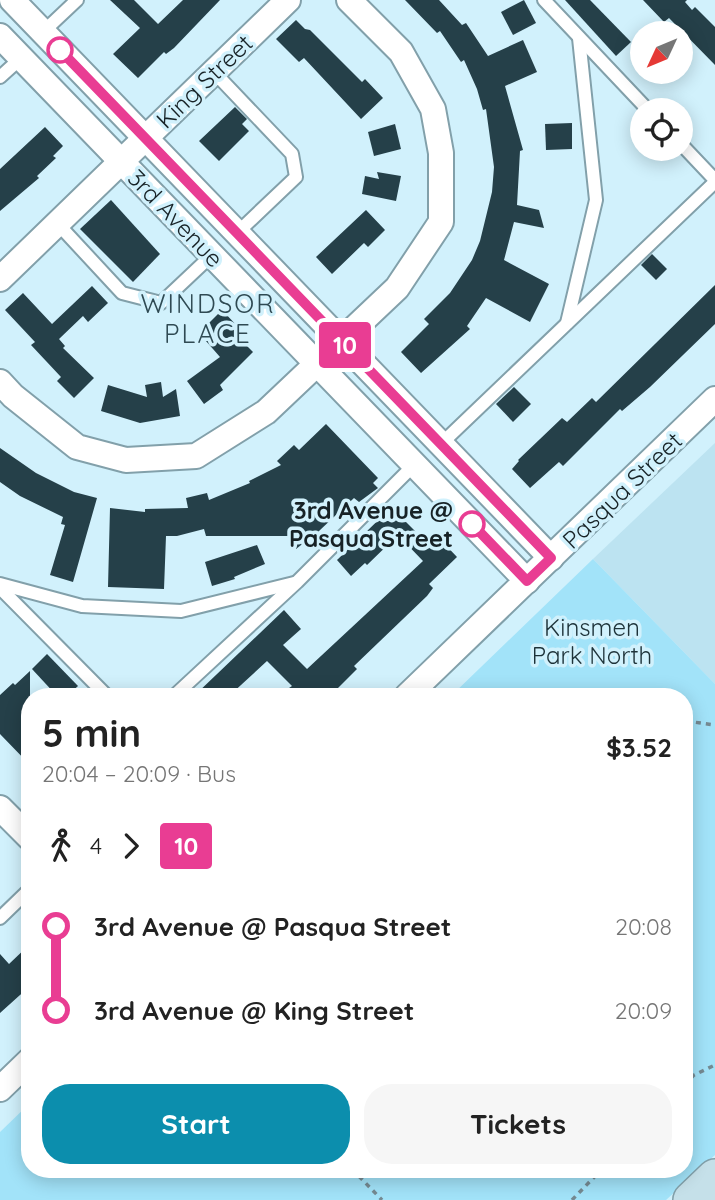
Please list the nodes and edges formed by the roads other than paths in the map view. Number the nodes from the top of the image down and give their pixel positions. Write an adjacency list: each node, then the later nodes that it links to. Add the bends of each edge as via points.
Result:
1 (12, 0): 6 (street, 3rd Avenue)
2 (77, 0): 6 (lane)
3 (288, 0): 10 (street, King Street)
4 (349, 0): 22 (street, via 401,52 433,109 441,153 441,222 397,288)
5 (544, 0): 8 (lane)
6 (43, 32): 13 (street, 3rd Avenue)
7 (0, 36): 9 (street, 3rd Avenue)
8 (579, 38): 12 (lane); 21 (lane, via 596,200)
9 (21, 58): 11 (lane); 15 (street, 3rd Avenue)
10 (214, 71): 13 (street, King Street); 18 (lane, via 292,154 296,177)
11 (0, 77)
12 (636, 98)
13 (146, 138): 15 (street, King Street); 18 (street, 3rd Avenue)
14 (693, 157): 16 (lane)
15 (122, 162): 17 (street, King Street); 19 (street, 3rd Avenue)
16 (715, 181): 21 (lane)
17 (58, 224): 19 (lane, via 122,293 161,303); 20 (street, King Street)
18 (237, 233): 22 (street, 3rd Avenue)
19 (212, 255): 23 (street, 3rd Avenue)
20 (0, 279)
21 (567, 323): 26 (lane)
22 (341, 340): 23 (street); 26 (street, 3rd Avenue)
23 (317, 363): 24 (street, via 266,412 196,457 126,460 77,447); 27 (street, 3rd Avenue)
24 (0, 382)
25 (715, 399): 28 (street, Pasqua Street)
26 (441, 444): 28 (street, 3rd Avenue)
27 (415, 464): 29 (street, 3rd Avenue); 30 (lane)
28 (551, 558): 29 (street, Pasqua Street)
29 (527, 581): 34 (street, Pasqua Street)
30 (297, 582): 31 (lane, via 181,611 82,606); 33 (lane)
31 (0, 586): 32 (lane)
32 (99, 688)
33 (183, 688)
34 (415, 688)
35 (0, 807): 36 (street)
36 (21, 829)
37 (21, 897): 38 (lane)
38 (0, 918)
39 (21, 1069): 40 (street)
40 (0, 1089)
41 (715, 1177): 42 (main road)
42 (691, 1200)

